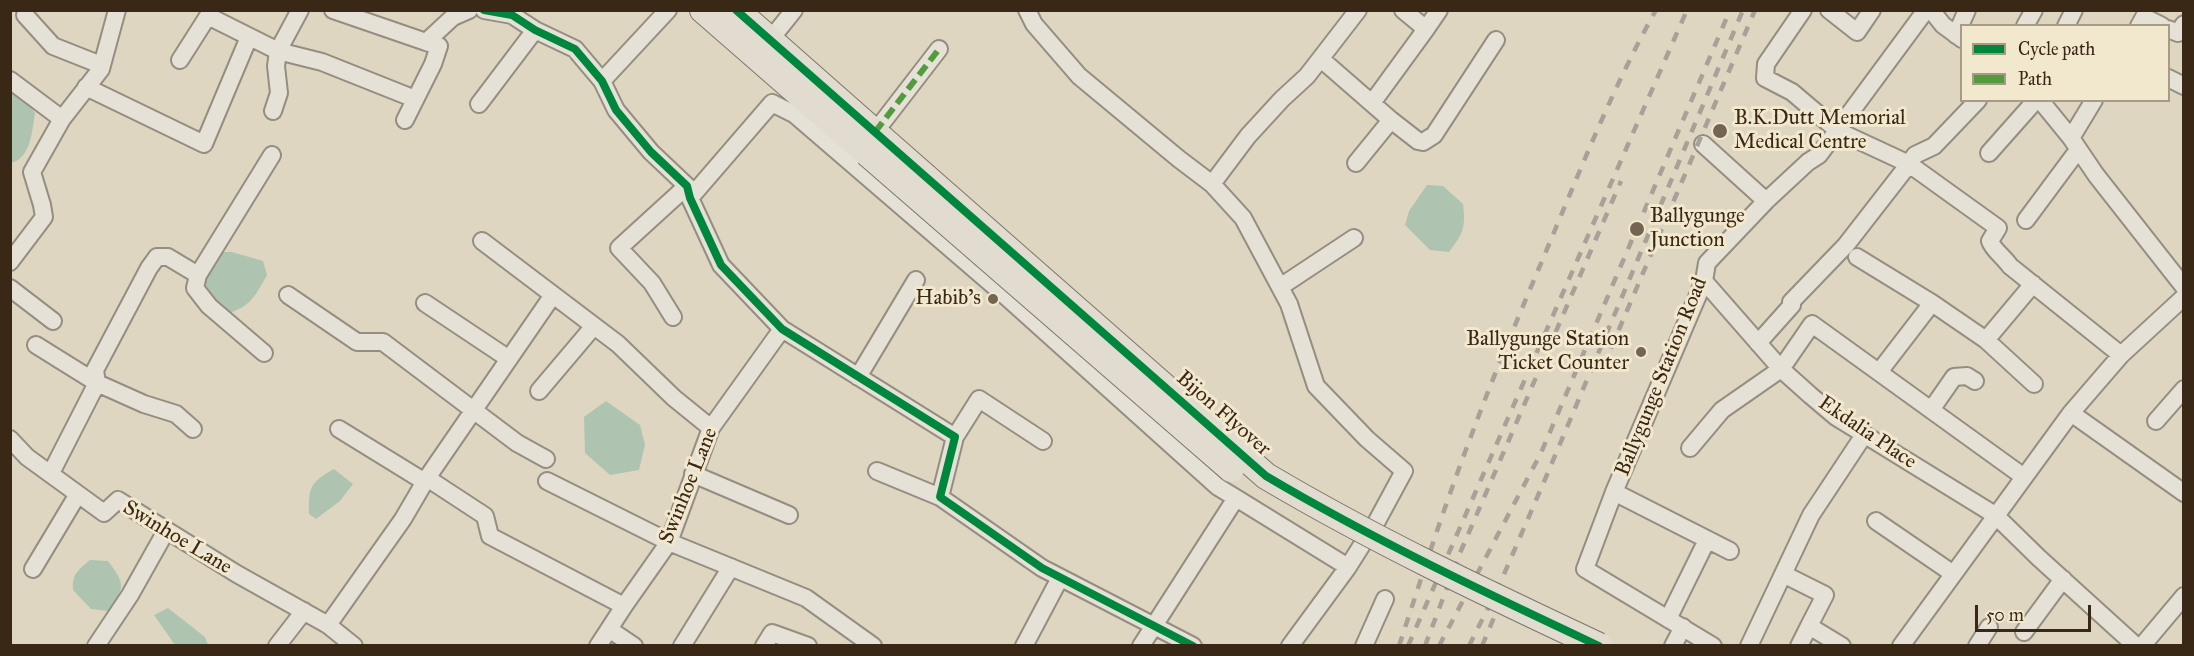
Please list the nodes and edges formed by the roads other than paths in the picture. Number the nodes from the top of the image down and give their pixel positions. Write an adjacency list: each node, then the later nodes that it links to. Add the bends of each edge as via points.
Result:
1 (117, 10): 38 (street)
2 (300, 10): 35 (street)
3 (469, 10): 33 (street, via 453,17)
4 (484, 10): 28 (street, via 512,15)
5 (668, 10): 41 (street)
6 (703, 10): 56 (main road, Bijon Flyover, via 841,129)
7 (736, 10): 31 (main road)
8 (794, 10): 31 (street)
9 (1027, 10): 63 (street, via 1034,24 1079,76)
10 (1358, 10): 36 (street)
11 (1403, 10): 26 (street)
12 (1439, 10): 26 (street)
13 (1803, 10): 55 (street, via 1766,64 1765,78 1792,92)
14 (1829, 10): 15 (street, via 1857,32)
15 (1872, 10)
16 (1929, 10): 30 (street, Ballygunge Station Road); 55 (street, Ballygunge Station Road)
17 (2034, 10): 21 (street)
18 (2074, 10): 22 (street)
19 (336, 11): 33 (street)
20 (25, 15): 38 (street, via 53,46)
21 (2026, 24)
22 (2067, 24)
23 (2140, 24): 24 (street, via 2144,17)
24 (2158, 24)
25 (2184, 24): 27 (street, via 2178,33)
26 (1426, 29): 45 (street)
27 (2170, 29)
28 (535, 30): 41 (street, via 575,49); 50 (street)
29 (249, 37): 35 (street); 37 (street, via 208,16); 43 (street, via 204,144)
30 (1959, 37)
31 (770, 40): 56 (main road)
32 (1496, 40): 54 (street, via 1430,139 1418,141)
33 (426, 42): 44 (street, via 439,46)
34 (939, 49): 56 (street)
35 (278, 51): 44 (street, via 322,62); 51 (street, via 279,93)
36 (1321, 59): 45 (street); 63 (street, via 1248,136)
37 (180, 60)
38 (101, 64): 43 (street)
39 (2170, 79): 42 (street)
40 (10, 80): 52 (street)
41 (602, 81): 64 (street, via 616,110)
42 (2184, 86)
43 (86, 87): 52 (street)
44 (415, 99): 53 (street)
45 (1372, 102): 54 (street)
46 (1976, 102): 62 (street, via 1934,146 1915,155)
47 (2036, 102): 59 (street)
48 (2040, 102): 58 (street)
49 (2093, 102): 58 (street)
50 (478, 104)
51 (273, 111)
52 (62, 119): 68 (street, via 32,172 44,217)
53 (405, 120)
54 (1391, 120): 61 (street)
55 (1838, 131): 62 (street); 65 (street, Ballygunge Station Road, via 1820,155)
56 (874, 140): 166 (main road, Bijon Flyover, bridge, via 1256,490 1330,534); 167 (main road, Bijon Flyover, bridge, via 1266,476 1339,519)
57 (1703, 144): 65 (street)
58 (2075, 144): 66 (street); 77 (street)
59 (1989, 153)
60 (272, 155): 72 (street)
61 (1356, 164)
62 (1910, 164): 75 (street, via 1998,228 1990,241 1992,247); 89 (street, via 1846,245)
63 (1212, 184): 76 (street, via 1243,218)
64 (688, 192): 84 (street, via 619,248 652,283); 87 (street, via 721,265); 125 (street, via 772,103 794,114 1218,487)
65 (1766, 201): 74 (street, Ballygunge Station Road, via 1707,263)
66 (2026, 220)
67 (1354, 238): 76 (street)
68 (17, 240): 71 (street)
69 (482, 241): 80 (street)
70 (1857, 257): 83 (street)
71 (10, 262)
72 (198, 275): 91 (street, via 195,288 201,297); 98 (street, via 168,257 157,257 94,370)
73 (916, 280): 96 (street)
74 (1704, 281): 89 (street, Ekdalia Place); 121 (street, Ballygunge Station Road)
75 (2032, 284): 88 (street); 92 (street)
76 (1280, 287): 134 (street, via 1316,386 1404,471)
77 (2184, 287)
78 (10, 288): 85 (street)
79 (288, 295): 103 (street, via 357,342 383,342)
80 (554, 295): 86 (street); 93 (street)
81 (2184, 297): 92 (street)
82 (425, 303): 93 (street)
83 (1932, 303): 88 (street); 95 (street)
84 (673, 317)
85 (53, 321)
86 (594, 326): 101 (street); 106 (street)
87 (782, 329): 96 (street); 106 (street, Swinhoe Lane)
88 (1986, 340): 99 (street)
89 (1758, 343): 94 (street, Ekdalia Place)
90 (36, 345): 98 (street)
91 (264, 353)
92 (2121, 355): 104 (street)
93 (509, 359): 103 (street)
94 (1781, 369): 95 (street, via 1812,324); 109 (street, Ekdalia Place, via 1836,417); 113 (street, via 1722,410)
95 (1879, 372): 102 (street)
96 (858, 377): 110 (street)
97 (1975, 381): 102 (street, via 1967,376 1954,377)
98 (97, 383): 107 (street, via 176,414); 116 (street)
99 (2034, 384)
100 (2184, 389): 105 (street)
101 (538, 391)
102 (1931, 410): 118 (street)
103 (474, 411): 114 (street, via 517,444); 119 (street)
104 (2071, 413): 118 (street); 122 (street)
105 (2156, 421)
106 (711, 428): 117 (street, Swinhoe Lane)
107 (193, 429)
108 (339, 429): 119 (street)
109 (1864, 435): 127 (street, Ekdalia Place); 137 (street, via 1811,515)
110 (955, 437): 112 (street, via 979,399); 124 (street)
111 (10, 439): 116 (street, Swinhoe Lane, via 27,457)
112 (1043, 441)
113 (1690, 448)
114 (546, 459)
115 (877, 471): 124 (street)
116 (51, 473): 123 (street, Swinhoe Lane)
117 (693, 474): 126 (street); 131 (street, Swinhoe Lane)
118 (2024, 477): 127 (street)
119 (426, 480): 142 (street, via 486,516 490,536); 145 (street)
120 (546, 481): 131 (street)
121 (1614, 492): 130 (street); 144 (street, Ballygunge Station Road, via 1585,569)
122 (2184, 493)
123 (78, 494): 129 (street, Swinhoe Lane, via 105,513 118,500); 135 (street)
124 (940, 497): 138 (street)
125 (1236, 498): 134 (street); 146 (street)
126 (789, 515)
127 (1995, 515): 136 (street); 139 (street, Ekdalia Place)
128 (1876, 521): 136 (street)
129 (166, 531): 143 (street, Swinhoe Lane); 152 (street)
130 (1707, 540): 132 (street); 144 (street)
131 (669, 542): 133 (street); 142 (street, Swinhoe Lane)
132 (1730, 551)
133 (731, 567): 157 (street); 160 (street, via 806,598)
134 (1348, 567): 164 (street)
135 (33, 569)
136 (1952, 573): 173 (street)
137 (1783, 574): 147 (street, via 1825,596); 170 (street)
138 (1060, 578): 146 (street); 161 (street)
139 (2063, 579): 151 (street); 175 (street, Ekdalia Place)
140 (2184, 596): 176 (street)
141 (1385, 599): 165 (street)
142 (624, 606): 150 (street, Swinhoe Lane)
143 (304, 611): 145 (street, Swinhoe Lane); 153 (street)
144 (1668, 619): 148 (street)
145 (328, 625): 154 (street, Swinhoe Lane)
146 (1153, 625): 162 (street); 163 (street)
147 (1809, 626): 171 (street); 172 (street)
148 (1683, 627): 168 (street); 169 (street)
149 (1989, 627): 174 (street)
150 (609, 629): 155 (street, Swinhoe Lane); 156 (street)
151 (2024, 632)
152 (96, 645)
153 (277, 645)
154 (354, 645)
155 (598, 645)
156 (634, 645)
157 (682, 645)
158 (764, 645): 159 (street, via 772,633)
159 (808, 645)
160 (873, 645)
161 (1024, 645)
162 (1141, 645)
163 (1193, 645)
164 (1290, 645)
165 (1364, 645)
166 (1557, 645)
167 (1599, 645)
168 (1673, 645)
169 (1713, 645)
170 (1749, 645)
171 (1799, 645)
172 (1842, 645)
173 (1901, 645)
174 (1977, 645)
175 (2136, 645)
176 (2142, 645)

